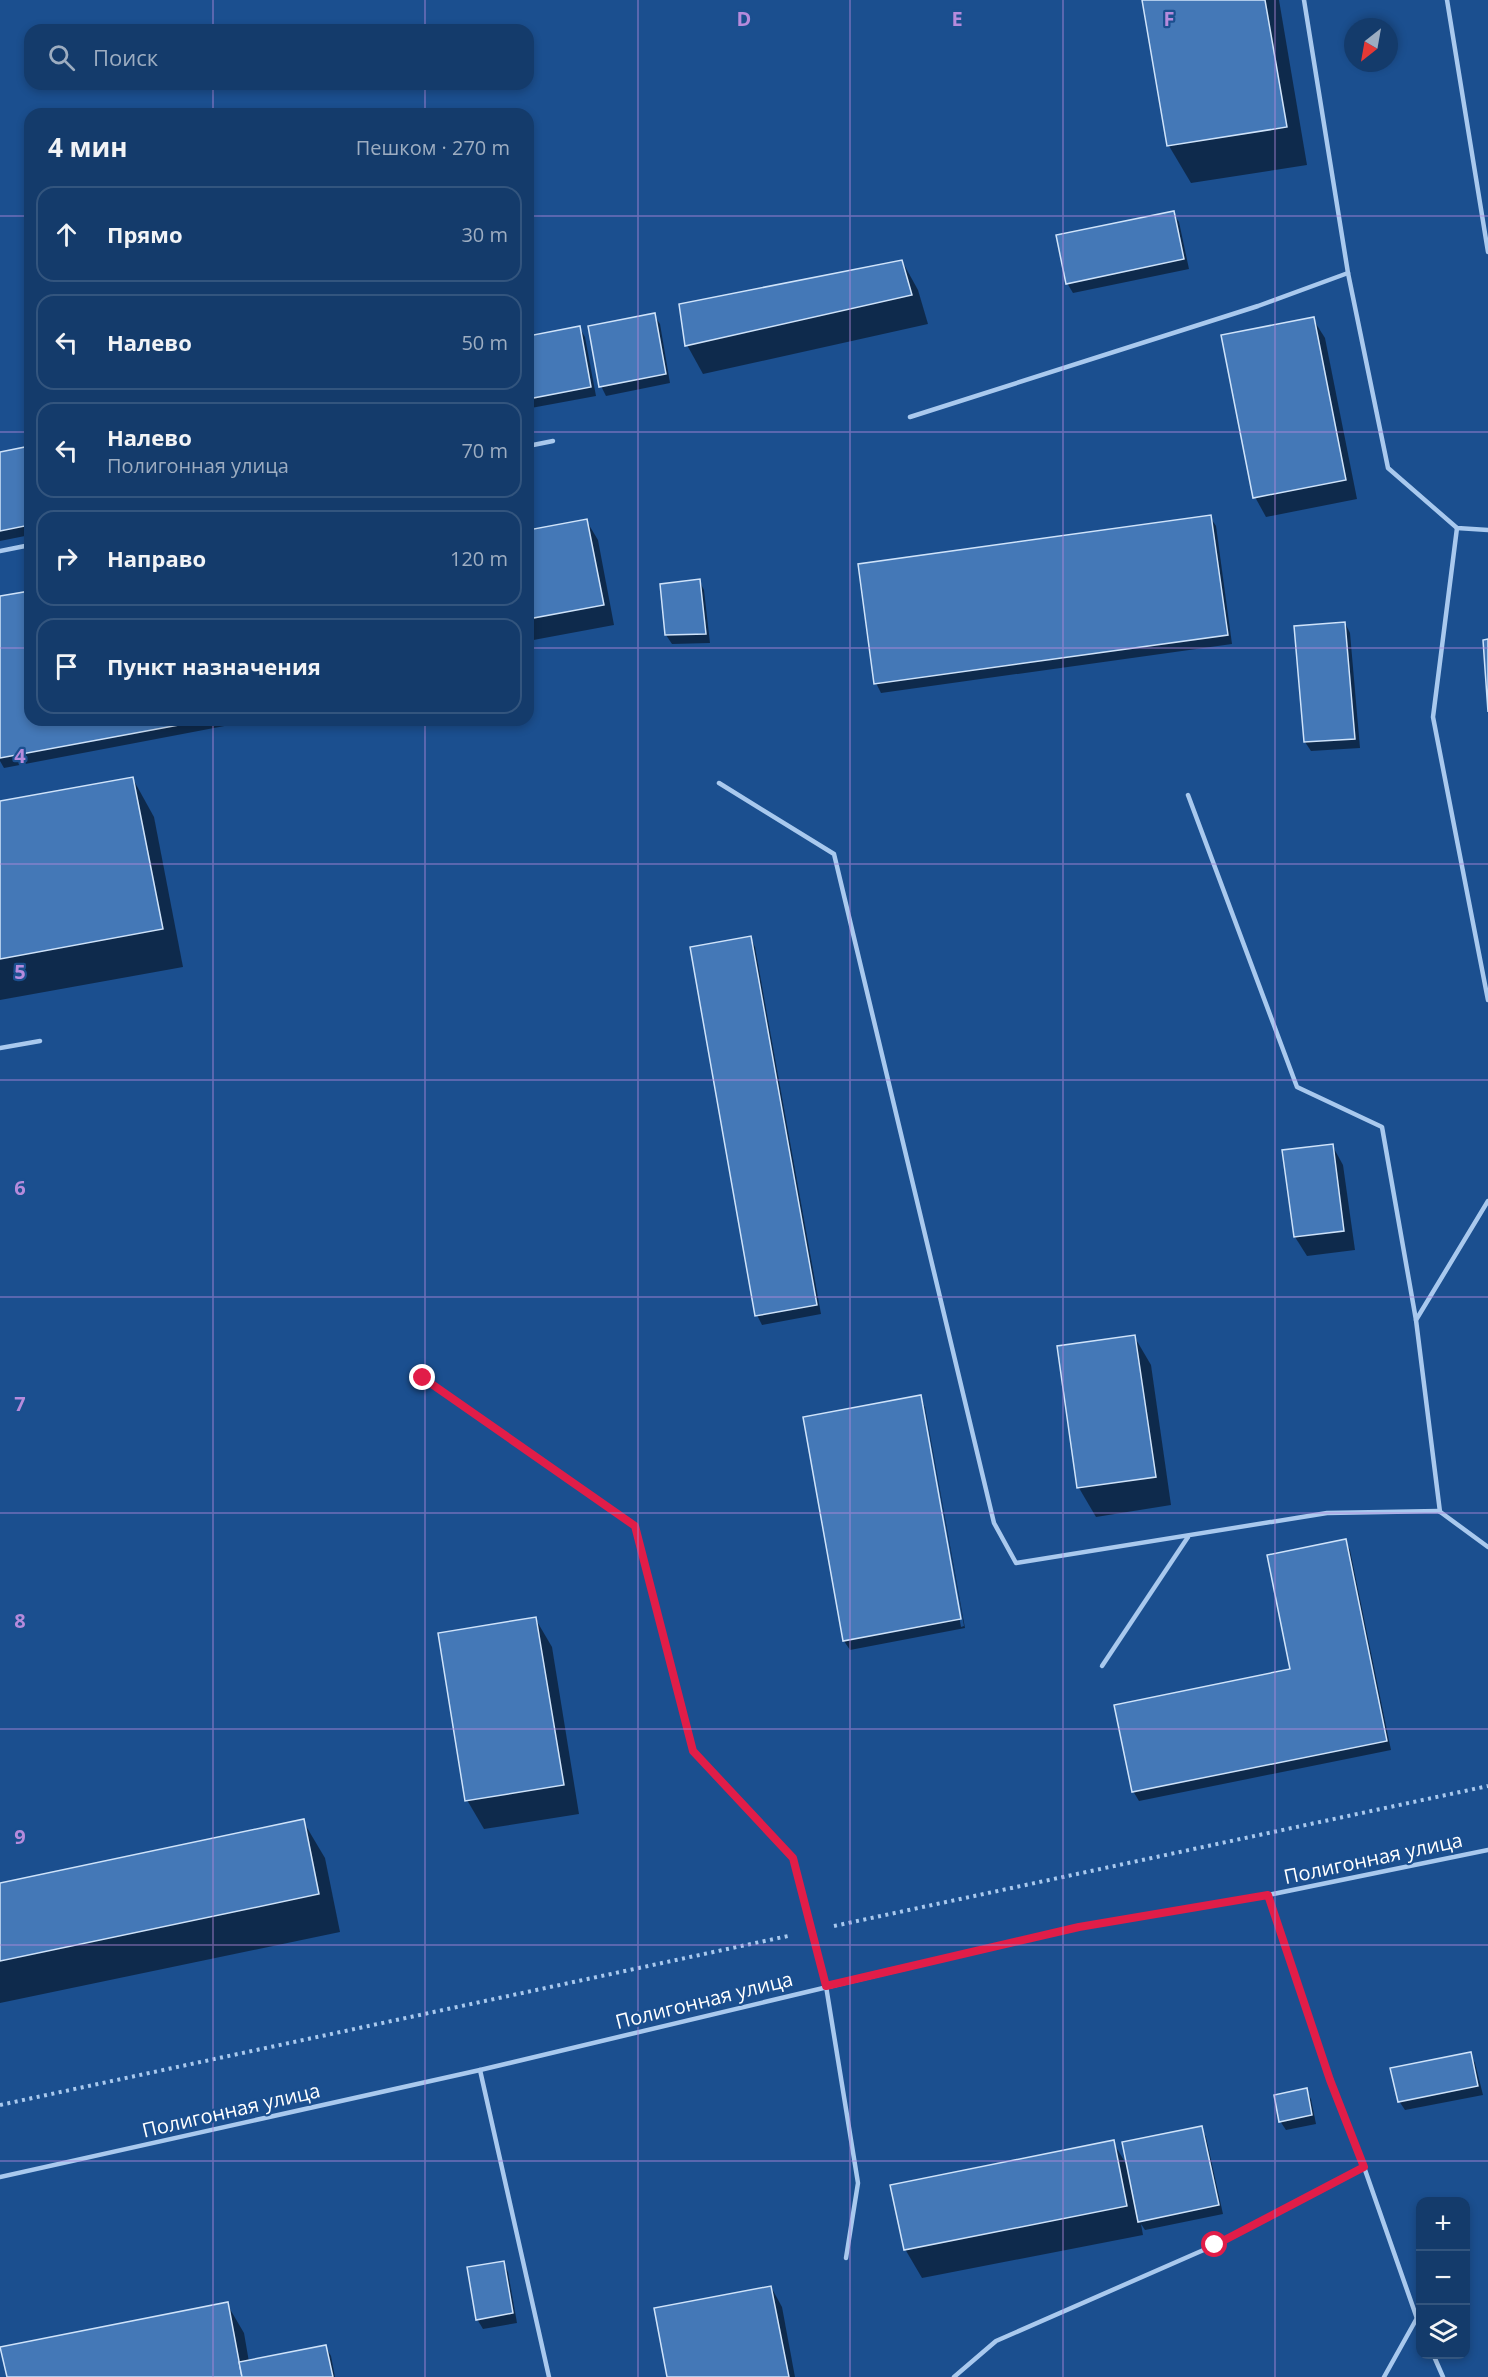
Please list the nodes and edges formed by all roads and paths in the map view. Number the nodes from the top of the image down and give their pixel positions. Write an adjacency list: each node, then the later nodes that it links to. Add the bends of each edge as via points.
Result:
1 (1304, 0): 4 (lane)
2 (1447, 0): 3 (lane)
3 (1488, 252)
4 (1348, 273): 5 (lane, via 1258,306); 8 (lane, via 1388,468)
5 (910, 417)
6 (553, 441): 7 (lane)
7 (534, 445)
8 (1457, 528): 9 (lane); 14 (lane, via 1433,717)
9 (1488, 530)
10 (24, 546): 11 (lane)
11 (0, 551)
12 (719, 783): 21 (lane, via 834,854 994,1523 1016,1563)
13 (1188, 795): 18 (lane, via 1297,1087 1382,1127)
14 (1488, 1000)
15 (40, 1041): 16 (lane)
16 (0, 1048)
17 (1488, 1201): 18 (lane)
18 (1416, 1320): 20 (lane)
19 (423, 1378): 27 (lane, via 635,1526 693,1751 793,1858)
20 (1438, 1510): 21 (lane, via 1327,1513); 22 (lane)
21 (1188, 1537): 23 (lane)
22 (1488, 1547)
23 (1102, 1666)
24 (1488, 1786): 27 (path)
25 (1488, 1850): 26 (lane, Полигонная улица)
26 (1268, 1895): 28 (lane, Полигонная улица, via 1079,1927); 31 (lane, via 1330,2080)
27 (812, 1931): 28 (lane); 30 (path)
28 (826, 1986): 29 (lane, Полигонная улица); 33 (lane, via 858,2183)
29 (480, 2070): 32 (lane, Полигонная улица); 37 (lane)
30 (0, 2105)
31 (1364, 2167): 34 (lane); 38 (lane, via 1215,2245 996,2341)
32 (0, 2177)
33 (846, 2258)
34 (1416, 2315)
35 (1416, 2320): 39 (lane)
36 (1435, 2359): 40 (lane)
37 (549, 2377)
38 (954, 2377)
39 (1384, 2377)
40 (1443, 2377)

